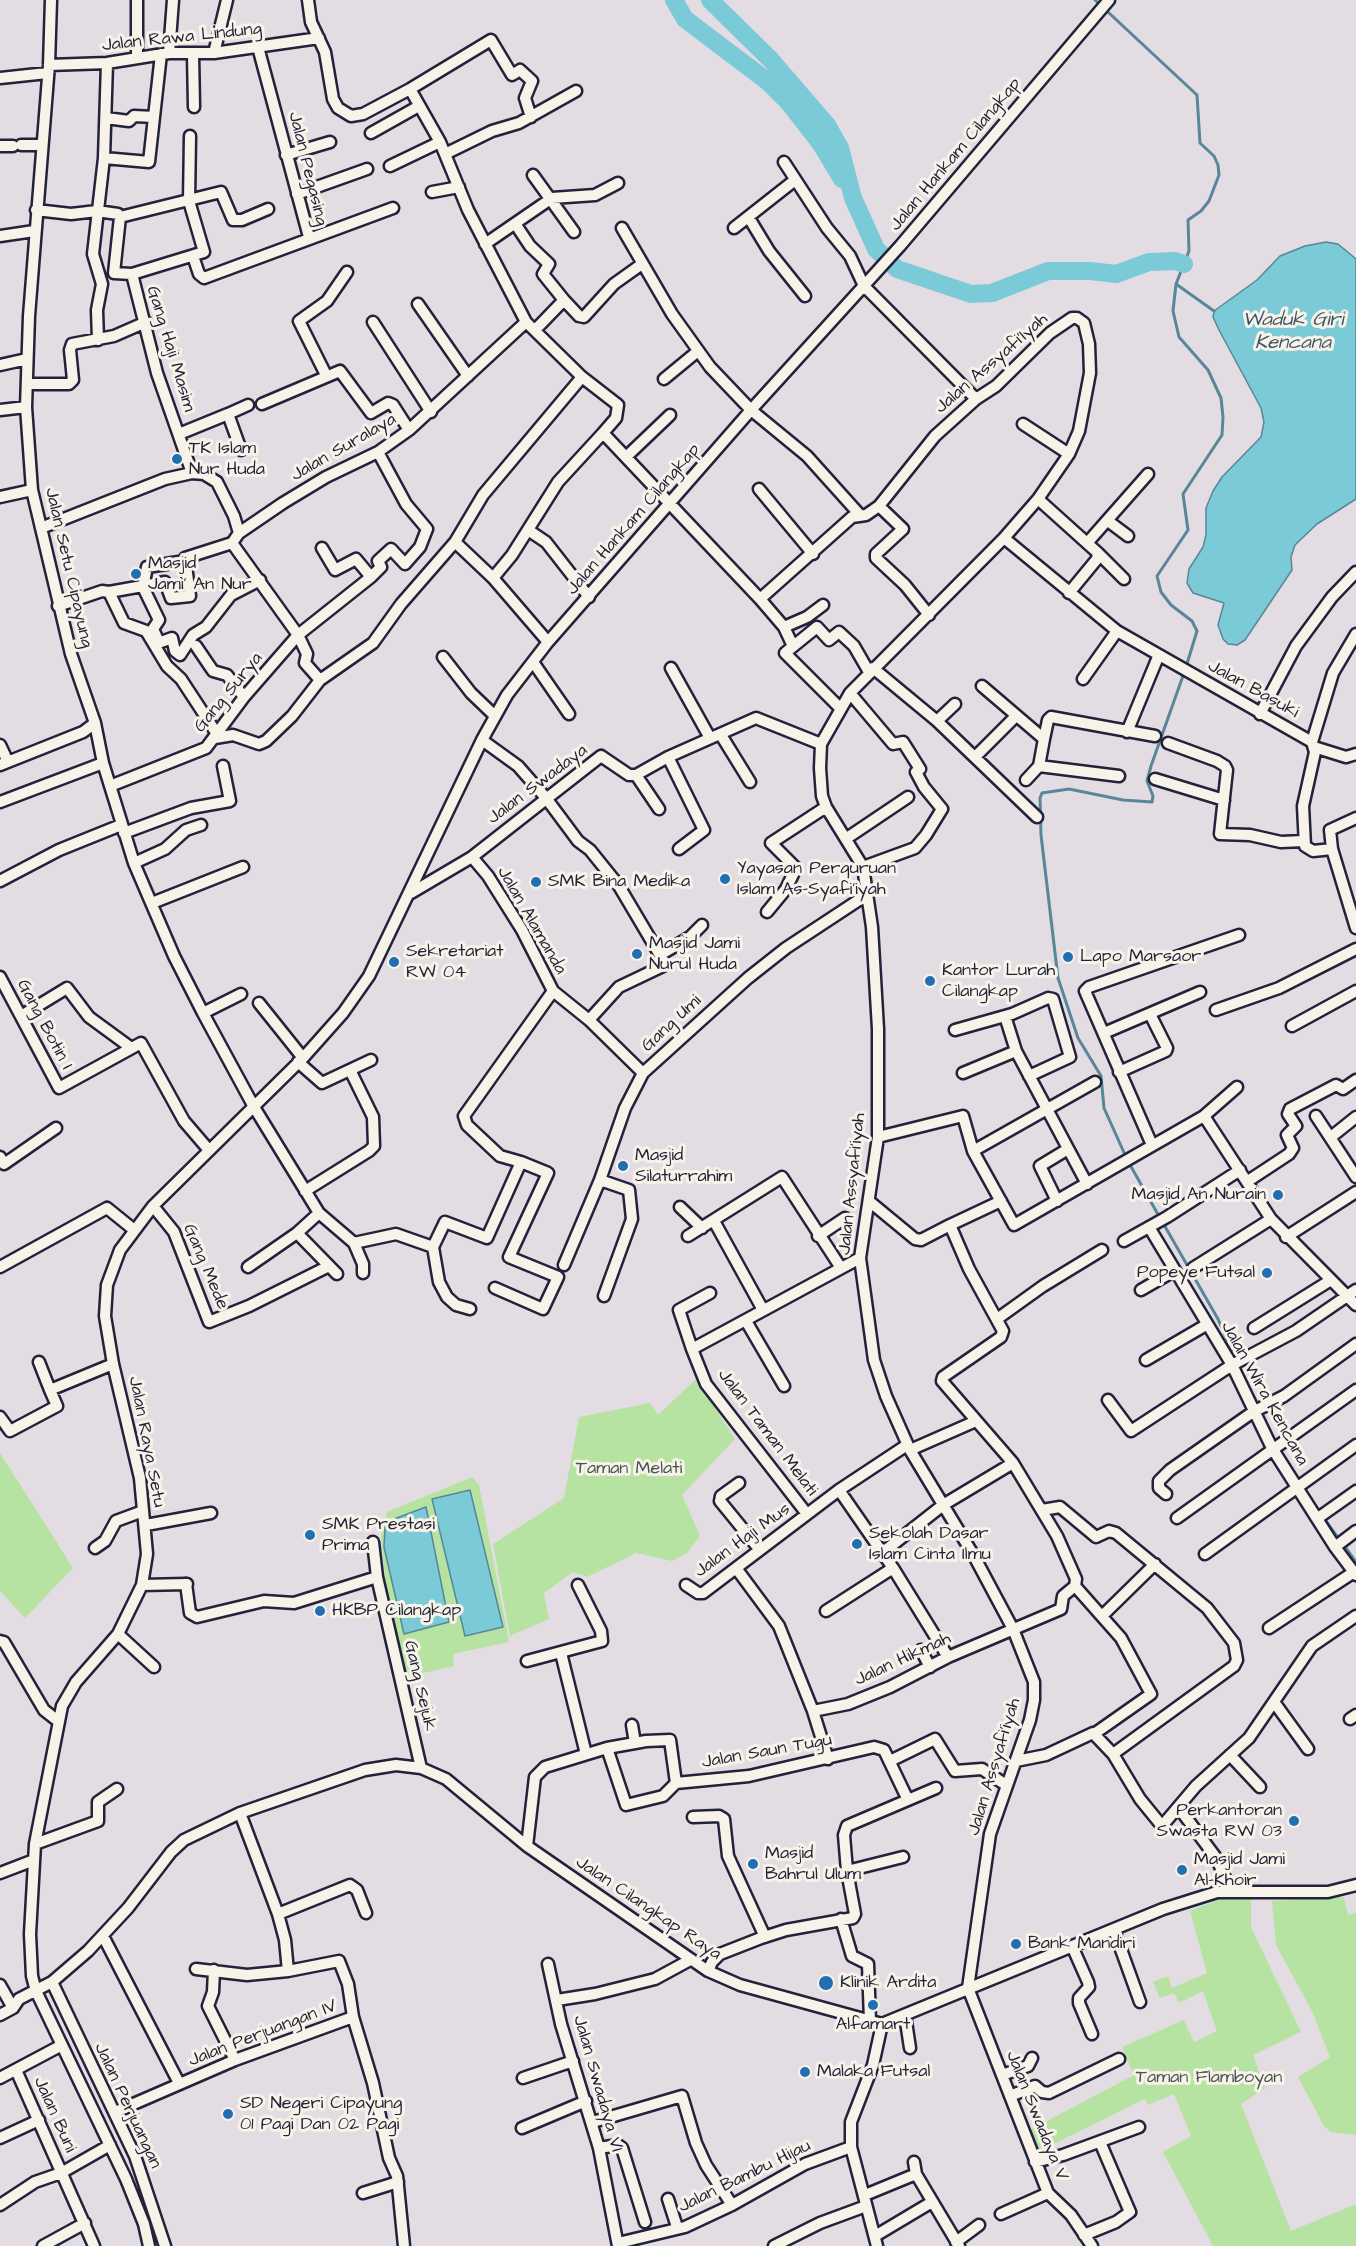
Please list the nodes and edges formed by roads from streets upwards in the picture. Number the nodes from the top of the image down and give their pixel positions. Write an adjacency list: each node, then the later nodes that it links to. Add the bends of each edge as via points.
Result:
1 (51, 0): 14 (street, Jalan Setu Cipayung)
2 (136, 0): 12 (street)
3 (173, 0): 10 (street)
4 (227, 0): 9 (street)
5 (308, 0): 7 (street, via 309,16)
6 (1109, 0): 61 (street, Jalan Hankam Cilangkap)
7 (319, 38): 8 (street, Jalan Rawa Lindung); 16 (street, via 333,99 338,108 351,116 363,114)
8 (258, 47): 9 (street, Jalan Rawa Lindung); 30 (street, Jalan Pegasing)
9 (214, 52): 11 (street, Jalan Rawa Lindung)
10 (165, 53): 11 (street, Jalan Rawa Lindung); 12 (street, Jalan Rawa Lindung); 20 (street)
11 (193, 54): 19 (street)
12 (137, 56): 13 (street, Jalan Rawa Lindung)
13 (107, 63): 14 (street, Jalan Rawa Lindung); 22 (street)
14 (48, 69): 15 (street, Jalan Rawa Lindung); 27 (street, Jalan Setu Cipayung)
15 (0, 78)
16 (410, 89): 18 (street); 21 (street, via 491,40 512,75 520,70 532,81 525,98)
17 (576, 92): 21 (street)
18 (419, 106): 23 (street); 26 (street)
19 (194, 107)
20 (153, 117): 22 (street); 31 (street, via 149,162)
21 (531, 117): 29 (street)
22 (106, 118): 31 (street)
23 (370, 134)
24 (190, 136): 42 (street)
25 (330, 142): 30 (street)
26 (440, 142): 29 (street); 33 (street)
27 (41, 145): 28 (street); 45 (street, Jalan Setu Cipayung)
28 (0, 146)
29 (445, 154): 38 (street)
30 (286, 155): 40 (street, Jalan Pegasing)
31 (104, 158): 46 (street)
32 (784, 162): 36 (street)
33 (390, 166)
34 (368, 169): 40 (street)
35 (533, 175): 41 (street)
36 (795, 180): 48 (street); 61 (street, via 850,256)
37 (618, 183): 41 (street, via 595,195)
38 (459, 187): 39 (street); 56 (street)
39 (432, 192)
40 (297, 194): 55 (street, Jalan Pegasing)
41 (552, 198): 49 (street); 53 (street)
42 (189, 201): 44 (street, via 221,192 233,220); 47 (street); 57 (street, via 204,252)
43 (393, 208): 55 (street)
44 (268, 209)
45 (36, 210): 46 (street, via 71,214); 52 (street, Jalan Setu Cipayung)
46 (97, 211): 47 (street); 69 (street, via 93,258 102,284)
47 (120, 217): 60 (street, Gang Haji Masim, via 114,273)
48 (749, 218): 51 (street); 62 (street)
49 (516, 225): 56 (street); 63 (street, via 530,246 548,262 543,274)
50 (622, 228): 58 (street)
51 (734, 228)
52 (34, 231): 54 (street); 71 (street, Jalan Setu Cipayung)
53 (574, 232)
54 (0, 236)
55 (309, 237): 57 (street, Jalan Pegasing, via 204,278)
56 (485, 244): 67 (street)
57 (193, 256): 60 (street)
58 (642, 264): 63 (street, via 614,284 584,317); 70 (street)
59 (347, 272): 73 (street, via 327,301 298,321)
60 (129, 274): 65 (street, Gang Haji Masim)
61 (864, 286): 78 (street); 83 (street, Jalan Hankam Cilangkap)
62 (805, 296)
63 (564, 300): 68 (street)
64 (418, 304): 74 (street)
65 (146, 322): 69 (street); 90 (street, Gang Haji Masim, via 157,373)
66 (373, 322): 84 (street)
67 (526, 322): 68 (street); 74 (street, Jalan Suralaya)
68 (536, 329): 75 (street)
69 (98, 340): 77 (street, via 70,346 71,383)
70 (698, 351): 76 (street); 83 (street)
71 (27, 359): 72 (street); 77 (street, Jalan Setu Cipayung)
72 (0, 365)
73 (326, 375): 79 (street); 88 (street, via 340,371 345,374 371,413 393,405)
74 (468, 376): 84 (street, Jalan Suralaya)
75 (582, 377): 89 (street, via 618,405 616,418); 110 (street, via 483,495)
76 (663, 379)
77 (27, 384): 81 (street, Jalan Setu Cipayung)
78 (976, 399): 93 (street, Jalan Assyafi'Iyah, via 996,386 1050,333 1077,318 1084,323 1089,344 1090,373 1079,431); 102 (street, Jalan Assyafi'Iyah, via 935,436)
79 (262, 404)
80 (248, 405): 85 (street)
81 (26, 407): 82 (street); 98 (street, Jalan Setu Cipayung)
82 (0, 410)
83 (751, 410): 101 (street, Jalan Hankam Cilangkap); 103 (street, via 807,456)
84 (431, 412): 88 (street, Jalan Suralaya)
85 (228, 414): 90 (street); 91 (street)
86 (670, 415): 94 (street)
87 (1023, 424): 93 (street)
88 (409, 430): 92 (street, Jalan Suralaya)
89 (603, 433): 94 (street); 106 (street, via 558,482)
90 (179, 434): 95 (street, Gang Haji Masim)
91 (241, 450)
92 (378, 452): 107 (street, Jalan Suralaya, via 326,477); 118 (street, Gang Surya, via 405,504 427,529 420,547 406,563 391,549 378,561 381,567)
93 (1069, 454): 100 (street, Jalan Assyafi'Iyah)
94 (626, 457): 101 (street)
95 (192, 473): 105 (street, via 165,479); 107 (street, via 204,474 217,482)
96 (1148, 474): 104 (street)
97 (759, 489): 115 (street)
98 (32, 490): 99 (street); 105 (street, Jalan Setu Cipayung)
99 (0, 497)
100 (1038, 499): 109 (street, Jalan Assyafi'Iyah); 111 (street)
101 (672, 503): 125 (street, Jalan Hankam Cilangkap); 126 (street)
102 (879, 506): 103 (street, Jalan Assyafi'Iyah); 129 (street, via 903,531 876,558)
103 (860, 515): 115 (street, Jalan Assyafi'Iyah, via 852,517)
104 (1108, 521): 108 (street); 111 (street)
105 (41, 528): 128 (street, Jalan Setu Cipayung)
106 (528, 530): 119 (street); 125 (street, via 546,542)
107 (239, 533): 112 (street)
108 (1128, 536)
109 (1004, 538): 124 (street, Jalan Basuki); 129 (street, Jalan Assyafi'Iyah)
110 (455, 542): 119 (street); 143 (street, via 373,643)
111 (1088, 542): 114 (street)
112 (232, 543): 116 (street, via 187,557); 121 (street)
113 (322, 548): 118 (street, via 335,570 356,559)
114 (1098, 553): 120 (street); 124 (street)
115 (813, 554): 126 (street, Jalan Assyafi'Iyah)
116 (185, 561): 122 (street, via 147,567); 122 (street, via 190,596 171,598 165,582)
117 (1356, 572): 150 (street, via 1296,646)
118 (371, 577): 133 (street, Gang Surya)
119 (493, 578): 134 (street)
120 (1124, 579)
121 (260, 580): 122 (street, via 231,595 180,655 172,638 158,640 153,629 159,620); 133 (street)
122 (143, 586): 123 (street)
123 (109, 592): 128 (street); 157 (street, via 123,622 146,631)
124 (1069, 593): 131 (street, Jalan Basuki)
125 (589, 597): 134 (street, Jalan Hankam Cilangkap)
126 (760, 599): 130 (street)
127 (823, 604): 130 (street, via 807,617)
128 (58, 606): 154 (street, Jalan Setu Cipayung)
129 (929, 615): 141 (street, Jalan Assyafi'Iyah)
130 (784, 627): 135 (street)
131 (1117, 631): 138 (street, Jalan Basuki); 142 (street)
132 (1356, 634): 165 (street, via 1333,673)
133 (298, 635): 143 (street, via 307,654 305,663); 146 (street, Gang Surya)
134 (548, 642): 139 (street, Jalan Hankam Cilangkap)
135 (792, 644): 141 (street, via 817,627 829,640 841,632); 148 (street, via 785,656)
136 (196, 646): 146 (street, via 213,670 227,675)
137 (443, 657): 151 (street)
138 (1158, 657): 150 (street, Jalan Basuki); 155 (street)
139 (533, 662): 149 (street); 151 (street, Jalan Hankam Cilangkap)
140 (671, 668): 159 (street)
141 (871, 670): 145 (street, Jalan Assyafi'Iyah); 153 (street)
142 (1083, 679)
143 (320, 680): 157 (street, via 266,741 259,744 233,735)
144 (982, 686): 152 (street)
145 (850, 693): 148 (street, Jalan Assyafi'Iyah); 196 (street, via 893,744 903,742 920,769 916,773 924,787 942,809 915,848)
146 (244, 697): 157 (street, Gang Surya)
147 (955, 704): 153 (street)
148 (840, 708): 163 (street, Jalan Assyafi'Iyah)
149 (569, 714)
150 (1260, 714): 165 (street, Jalan Basuki)
151 (495, 716): 161 (street, Jalan Hankam Cilangkap)
152 (1016, 716): 160 (street); 168 (street)
153 (937, 721): 168 (street)
154 (95, 723): 169 (street, Jalan Setu Cipayung); 170 (street, via 83,732)
155 (1127, 732): 158 (street); 160 (street, via 1051,717)
156 (721, 735): 159 (street); 163 (street, via 748,721 763,719); 177 (street)
157 (216, 736): 178 (street, Gang Surya, via 198,753)
158 (1155, 736)
159 (710, 738): 167 (street)
160 (1044, 739): 172 (street)
161 (482, 740): 180 (street, via 518,766); 198 (street, Jalan Hankam Cilangkap)
162 (1168, 743): 181 (street, via 1225,766)
163 (821, 744): 183 (street, Jalan Assyafi'iyah, via 820,783)
164 (0, 745): 170 (street)
165 (1313, 745): 166 (street, Jalan Basuki, via 1346,757); 190 (street, via 1303,806)
166 (1356, 754)
167 (668, 757): 173 (street); 191 (street, via 704,830)
168 (975, 757): 185 (street)
169 (103, 763): 178 (street, Jalan Setu Cipayung); 182 (street)
170 (4, 764)
171 (223, 766): 188 (street, via 230,801 191,808)
172 (1039, 766): 174 (street); 176 (street)
173 (636, 775): 180 (street, Jalan Swadaya, via 629,775 601,756); 184 (street)
174 (1119, 776)
175 (1155, 778): 181 (street)
176 (1026, 780)
177 (750, 782)
178 (110, 786): 188 (street, Jalan Setu Cipayung)
179 (908, 797): 189 (street)
180 (546, 798): 193 (street, Jalan Swadaya); 207 (street, via 619,886)
181 (1224, 800): 190 (street, via 1220,834)
182 (0, 802)
183 (826, 807): 189 (street, Jalan Assyafi'iyah); 201 (street, via 771,843 796,868 786,889)
184 (659, 809)
185 (1036, 817)
186 (1356, 818): 192 (street, via 1330,830)
187 (201, 825): 194 (street, via 186,830 165,849)
188 (122, 829): 194 (street, Jalan Setu Cipayung); 197 (street, via 59,850)
189 (848, 838): 196 (street, Jalan Assyafi'iyah)
190 (1304, 841): 192 (street, via 1313,851)
191 (679, 849)
192 (1332, 849): 202 (street)
193 (472, 857): 198 (street, Jalan Swadaya); 209 (street, Jalan Alamanda, via 522,930)
194 (134, 863): 200 (street, Jalan Setu Cipayung)
195 (243, 867): 200 (street)
196 (863, 867): 199 (street, Jalan Assyafi'iyah)
197 (0, 881)
198 (411, 893): 225 (street, Jalan Hankam Cilangkap, via 369,976 343,1013)
199 (868, 894): 229 (street, Gang Umi, via 755,972); 241 (street, Jalan Assyafi'iyah, via 878,1029)
200 (152, 903): 215 (street, Jalan Setu Cipayung)
201 (767, 912)
202 (1353, 914): 204 (street)
203 (702, 924): 207 (street, via 690,937)
204 (1356, 928)
205 (1239, 935): 222 (street, via 1089,987 1085,991)
206 (1356, 950): 214 (street, via 1279,988)
207 (660, 955): 219 (street, via 663,966 619,987)
208 (0, 977): 217 (street, Gang Botin I)
209 (553, 991): 219 (street, Jalan Alamanda); 247 (street, via 464,1116 467,1125 500,1156)
210 (1356, 991): 220 (street)
211 (1200, 992): 216 (street)
212 (241, 993): 215 (street)
213 (259, 1003): 225 (street)
214 (1216, 1010)
215 (203, 1013): 235 (street, Jalan Setu Cipayung)
216 (1150, 1014): 222 (street); 228 (street, via 1166,1052)
217 (21, 1016): 223 (street, via 67,988 89,1017); 223 (street, Gang Botin I, via 59,1088)
218 (1005, 1016): 221 (street); 224 (street); 231 (street, via 1051,998 1055,1000 1070,1057)
219 (589, 1020): 229 (street, Jalan Alamanda)
220 (1292, 1026)
221 (955, 1030)
222 (1104, 1034): 228 (street)
223 (130, 1047): 244 (street, via 138,1042 143,1045 184,1121)
224 (1016, 1051): 230 (street); 231 (street)
225 (301, 1060): 227 (street, via 322,1083); 235 (street, Jalan Hankam Cilangkap)
226 (371, 1060): 227 (street)
227 (350, 1070): 254 (street, via 373,1117 374,1146)
228 (1119, 1072): 243 (street)
229 (643, 1073): 251 (street, via 625,1108)
230 (963, 1073)
231 (1029, 1076): 236 (street)
232 (1356, 1080): 252 (street, via 1343,1089 1336,1085 1290,1109 1288,1114 1296,1126 1287,1135 1293,1148)
233 (1095, 1082): 236 (street)
234 (1237, 1087): 237 (street)
235 (254, 1107): 244 (street, Jalan Raya Setu); 254 (street, Jalan Setu Cipayung)
236 (1046, 1109): 245 (street); 246 (street)
237 (1204, 1116): 243 (street); 249 (street)
238 (1316, 1116): 242 (street)
239 (1356, 1117): 242 (street)
240 (56, 1128): 248 (street)
241 (878, 1137): 246 (street, via 963,1116); 256 (street, Jalan Assyafi'iyah)
242 (1331, 1137): 250 (street)
243 (1152, 1145): 253 (street)
244 (208, 1149): 259 (street, Jalan Raya Setu)
245 (1068, 1149): 253 (street); 257 (street, via 1040,1166)
246 (974, 1151): 258 (street)
247 (521, 1162): 275 (street, via 487,1238 445,1222); 288 (street, via 548,1175 509,1257 558,1277 543,1309)
248 (1, 1163)
249 (1240, 1170): 252 (street); 266 (street)
250 (1356, 1177)
251 (600, 1180): 278 (street); 291 (street, via 629,1190 632,1219)
252 (1248, 1181): 263 (street)
253 (1087, 1184): 257 (street)
254 (305, 1191): 261 (street, Jalan Setu Cipayung)
255 (1356, 1192): 272 (street)
256 (869, 1201): 265 (street, via 915,1239); 277 (street, Jalan Assyafi'iyah)
257 (1058, 1201): 258 (street, via 1014,1225)
258 (1001, 1202): 265 (street)
259 (153, 1206): 268 (street, Jalan Raya Setu); 279 (street, Gang Mede, via 174,1232 209,1322)
260 (680, 1207): 267 (street)
261 (319, 1213): 269 (street); 274 (street, Jalan Setu Cipayung)
262 (845, 1218): 271 (street)
263 (1270, 1220): 272 (street); 283 (street)
264 (714, 1221): 267 (street); 271 (street, via 782,1177); 294 (street)
265 (950, 1226): 295 (street)
266 (1149, 1227): 273 (street); 284 (street, Jalan Wira Kencana)
267 (702, 1228): 270 (street)
268 (133, 1229): 280 (street, via 107,1209); 304 (street, Jalan Raya Setu, via 120,1250 107,1286 105,1316)
269 (297, 1233): 279 (street); 281 (street)
270 (688, 1236)
271 (818, 1236): 282 (street)
272 (1286, 1236): 287 (street)
273 (1124, 1241)
274 (354, 1243): 275 (street, via 396,1234); 285 (street)
275 (433, 1247): 293 (street, via 439,1282 447,1297)
276 (1102, 1250): 295 (street)
277 (860, 1258): 282 (street); 314 (street, Jalan Assyafi'iyah, via 874,1360)
278 (564, 1265)
279 (329, 1266): 286 (street)
280 (0, 1267)
281 (248, 1267)
282 (841, 1268): 294 (street)
283 (1193, 1268)
284 (1174, 1271): 289 (street); 297 (street, Jalan Wira Kencana)
285 (363, 1273)
286 (337, 1274)
287 (1331, 1280): 292 (street); 298 (street)
288 (495, 1288)
289 (1141, 1290)
290 (710, 1293): 300 (street, Jalan Taman Melati, via 679,1310)
291 (604, 1296)
292 (1354, 1297): 303 (street)
293 (470, 1309)
294 (763, 1310): 296 (street)
295 (997, 1319): 311 (street, via 1003,1331 1001,1337 942,1381)
296 (746, 1321): 300 (street); 305 (street)
297 (1206, 1325): 301 (street); 303 (street, Jalan Wira Kencana)
298 (1254, 1328)
299 (1356, 1344): 309 (street, via 1284,1396)
300 (692, 1348): 325 (street, Jalan Taman Melati, via 706,1384)
301 (1146, 1360)
302 (39, 1362): 306 (street)
303 (1236, 1363): 308 (street, via 1131,1431); 309 (street, Jalan Wira Kencana)
304 (113, 1364): 306 (street); 323 (street, Jalan Raya Setu)
305 (783, 1386)
306 (50, 1390): 310 (street, via 57,1406 10,1431)
307 (1356, 1390): 313 (street)
308 (1108, 1400)
309 (1257, 1410): 313 (street, Jalan Wira Kencana); 320 (street, via 1170,1470 1159,1482 1159,1488)
310 (0, 1417)
311 (976, 1421): 314 (street, Jalan Haji Mus); 315 (street)
312 (1356, 1445): 317 (street)
313 (1276, 1446): 317 (street, Jalan Wira Kencana); 327 (street)
314 (908, 1448): 318 (street, Jalan Haji Mus); 321 (street, Jalan Assyafi'iyah)
315 (1013, 1463): 321 (street); 322 (street)
316 (739, 1483): 333 (street, via 720,1501)
317 (1301, 1483): 326 (street, Jalan Wira Kencana); 335 (street)
318 (839, 1490): 325 (street, Jalan Haji Mus); 334 (street)
319 (1356, 1491): 326 (street)
320 (1166, 1494)
321 (943, 1505): 334 (street); 349 (street, Jalan Assyafi'iyah)
322 (1042, 1510): 336 (street, via 1060,1507 1096,1537 1109,1531 1116,1533); 344 (street, via 1072,1570)
323 (144, 1511): 328 (street, Jalan Raya Setu); 332 (street, via 116,1521 105,1541)
324 (212, 1513): 328 (street)
325 (807, 1514): 333 (street, Jalan Haji Mus)
326 (1321, 1515): 331 (street, Jalan Wira Kencana)
327 (1177, 1518)
328 (146, 1525): 341 (street, Jalan Raya Setu)
329 (1356, 1531): 331 (street)
330 (374, 1542): 340 (street, Gang Sejuk)
331 (1340, 1543): 339 (street, Jalan Wira Kencana)
332 (95, 1548)
333 (760, 1550): 337 (street, Jalan Haji Mus)
334 (882, 1553): 338 (street)
335 (1204, 1554)
336 (1155, 1564): 347 (street); 367 (street, via 1207,1608 1234,1643 1237,1660 1167,1718)
337 (736, 1568): 343 (street, Jalan Haji Mus, via 703,1593); 359 (street, via 779,1626)
338 (893, 1568): 345 (street); 354 (street)
339 (1355, 1573): 348 (street)
340 (377, 1577): 341 (street, via 294,1603 264,1601 197,1617 190,1613 186,1584); 372 (street, Gang Sejuk)
341 (142, 1585): 350 (street, Jalan Raya Setu)
342 (578, 1585): 353 (street, via 601,1631 602,1641)
343 (686, 1585)
344 (1075, 1586): 347 (street); 349 (street, Jalan Hikmah, via 1063,1596 1061,1609)
345 (826, 1611)
346 (1356, 1616): 358 (street, via 1312,1647)
347 (1102, 1617): 362 (street, via 1121,1638 1151,1694)
348 (1269, 1628)
349 (1009, 1630): 354 (street, Jalan Hikmah); 371 (street, Jalan Assyafi'iyah, via 1028,1663 1034,1691 1030,1720)
350 (118, 1634): 357 (street); 360 (street, Jalan Raya Setu, via 76,1682)
351 (0, 1641): 360 (street, via 44,1710)
352 (921, 1650): 356 (street)
353 (561, 1653): 355 (street); 366 (street)
354 (948, 1657): 356 (street, Jalan Hikmah)
355 (527, 1661)
356 (930, 1666): 359 (street, Jalan Hikmah, via 848,1704)
357 (154, 1667)
358 (1274, 1702): 365 (street); 368 (street, via 1249,1738)
359 (813, 1711): 369 (street)
360 (58, 1721): 382 (street, Jalan Raya Setu)
361 (632, 1725): 363 (street)
362 (1093, 1733): 367 (street); 371 (street, via 1046,1755)
363 (635, 1743): 364 (street); 373 (street, via 671,1741)
364 (607, 1749): 366 (street); 373 (street, via 623,1808 663,1796)
365 (1308, 1749)
366 (586, 1754): 383 (street, via 537,1772)
367 (1113, 1754): 379 (street, via 1145,1807 1162,1826)
368 (1230, 1755): 375 (street); 379 (street, via 1196,1786)
369 (828, 1759): 370 (street, Jalan Saun Tugu, via 874,1747 884,1750); 373 (street, Jalan Saun Tugu, via 749,1776)
370 (890, 1761): 374 (street, via 934,1739 955,1771 982,1769); 378 (street)
371 (1016, 1761): 374 (street, Jalan Assyafi'iyah)
372 (421, 1768): 380 (street, Jalan Cilangkap Raya, via 396,1765 365,1770); 383 (street, Jalan Cilangkap Raya, via 446,1779)
373 (676, 1783)
374 (1006, 1785): 406 (street, Jalan Assyafi'iyah, via 990,1834)
375 (1260, 1787)
376 (936, 1788): 378 (street)
377 (117, 1789): 382 (street, via 98,1802 98,1821)
378 (907, 1798): 386 (street, via 847,1826)
379 (1179, 1808): 389 (street, via 1217,1859)
380 (240, 1813): 391 (street); 394 (street, Jalan Cilangkap Raya, via 184,1840)
381 (693, 1816): 395 (street, via 724,1819 728,1856)
382 (35, 1844): 385 (street, Jalan Raya Setu)
383 (527, 1846): 397 (street, Jalan Cilangkap Raya)
384 (903, 1857): 386 (street)
385 (34, 1860): 387 (street); 403 (street, Jalan Raya Setu)
386 (847, 1871): 392 (street, via 855,1914 854,1918)
387 (0, 1873)
388 (1356, 1885): 389 (street, via 1320,1892)
389 (1230, 1890): 393 (street, via 1173,1906)
390 (366, 1913): 391 (street, via 357,1890 350,1885)
391 (278, 1914): 401 (street)
392 (841, 1919): 395 (street); 414 (street, via 852,1956 868,1963)
393 (1114, 1930): 396 (street); 410 (street)
394 (103, 1936): 404 (street, Jalan Cilangkap Raya); 427 (street)
395 (765, 1937): 402 (street, via 720,1954)
396 (1072, 1946): 406 (street); 416 (street, via 1088,1982 1079,2003)
397 (690, 1960): 402 (street, Jalan Cilangkap Raya); 409 (street, Jalan Swadaya VI, via 655,1978)
398 (548, 1964): 409 (street)
399 (196, 1970): 400 (street)
400 (214, 1970): 401 (street, via 247,1975); 421 (street, via 208,2006)
401 (288, 1971): 413 (street, via 339,1961 348,1984)
402 (708, 1971): 414 (street, Jalan Cilangkap Raya, via 740,1985)
403 (32, 1976): 407 (street, Jalan Raya Setu); 408 (street, via 29,1988)
404 (52, 1982): 407 (street, Jalan Cilangkap Raya); 430 (street, Jalan Perjuangan)
405 (0, 1985): 408 (street)
406 (968, 1988): 412 (street); 424 (street, Jalan Swadaya V)
407 (36, 1991): 408 (street, Jalan Cilangkap Raya); 417 (street, Jalan Raya Setu)
408 (15, 2000): 411 (street, Jalan Cilangkap Raya)
409 (557, 2000): 422 (street, Jalan Swadaya VI)
410 (1140, 2002)
411 (0, 2014)
412 (905, 2015): 415 (street); 418 (street)
413 (353, 2017): 421 (street, Jalan Perjuangan IV); 444 (street, Jalan Perjuangan IV)
414 (870, 2020): 415 (street, Jalan Cilangkap Raya)
415 (882, 2024): 438 (street, via 873,2065 850,2122)
416 (1092, 2034)
417 (62, 2045): 423 (street); 437 (street, Jalan Raya Setu)
418 (910, 2048)
419 (1032, 2058): 424 (street, via 1028,2066)
420 (1119, 2059): 428 (street, via 1049,2093 1035,2086)
421 (235, 2060): 427 (street, Jalan Perjuangan IV)
422 (573, 2061): 426 (street); 429 (street, Jalan Swadaya VI)
423 (16, 2070): 425 (street); 431 (street, Jalan Buni)
424 (1002, 2075): 428 (street, Jalan Swadaya V)
425 (0, 2078)
426 (523, 2078)
427 (178, 2083): 430 (street, Jalan Perjuangan IV)
428 (1010, 2097): 441 (street, Jalan Swadaya V)
429 (586, 2101): 432 (street, Jalan Swadaya VI); 434 (street)
430 (115, 2112): 464 (street, Jalan Perjuangan, via 135,2156)
431 (39, 2120): 435 (street); 442 (street, Jalan Buni)
432 (592, 2122): 439 (street, Jalan Swadaya VI); 451 (street, via 682,2096 706,2165)
433 (1139, 2127): 436 (street)
434 (522, 2128)
435 (0, 2138)
436 (1100, 2142): 441 (street); 457 (street, via 1130,2212)
437 (110, 2145): 442 (street); 463 (street, Jalan Raya Setu, via 144,2224)
438 (851, 2146): 448 (street); 451 (street, Jalan Bambu Hijau, via 805,2164)
439 (599, 2148): 453 (street, via 622,2148); 459 (street, Jalan Swadaya VI)
440 (914, 2162): 443 (street)
441 (1035, 2162): 446 (street, Jalan Swadaya V)
442 (61, 2173): 450 (street, via 35,2182); 454 (street, Jalan Buni)
443 (916, 2174): 448 (street); 449 (street)
444 (399, 2182): 445 (street); 465 (street, Jalan Perjuangan IV, via 398,2208)
445 (363, 2193)
446 (1048, 2193): 452 (street); 457 (street, Jalan Swadaya V, via 1071,2215)
447 (668, 2199): 456 (street)
448 (866, 2200): 458 (street); 466 (street)
449 (932, 2202): 458 (street); 460 (street)
450 (0, 2205)
451 (732, 2205): 456 (street, Jalan Bambu Hijau)
452 (1001, 2214)
453 (645, 2222)
454 (85, 2223): 461 (street); 462 (street, Jalan Buni)
455 (979, 2225): 460 (street)
456 (677, 2227): 459 (street, Jalan Bambu Hijau)
457 (1084, 2235): 467 (street, Jalan Swadaya V)
458 (876, 2241)
459 (618, 2244)
460 (957, 2244)
461 (44, 2246)
462 (94, 2246)
463 (149, 2246)
464 (165, 2246)
465 (404, 2246)
466 (774, 2246)
467 (1092, 2246)

